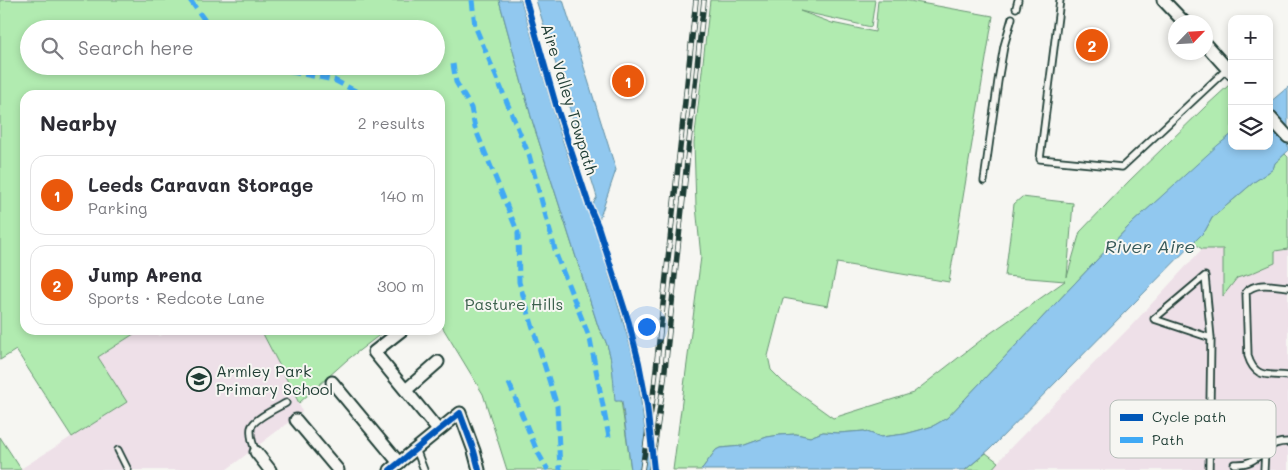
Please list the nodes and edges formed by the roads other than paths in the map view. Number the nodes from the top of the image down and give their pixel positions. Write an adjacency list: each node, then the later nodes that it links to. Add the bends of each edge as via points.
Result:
1 (1018, 0): 4 (lane)
2 (1060, 0): 9 (lane, via 1040,159 1122,167)
3 (1164, 0): 5 (street)
4 (1016, 8)
5 (1178, 15)
6 (1012, 18): 12 (lane, via 1004,46)
7 (1213, 54): 8 (street)
8 (1228, 70)
9 (1228, 72)
10 (1273, 120): 11 (street)
11 (1288, 137)
12 (984, 181)
13 (1288, 287): 17 (lane, via 1256,285 1246,292 1250,364 1261,374)
14 (396, 335): 19 (street, via 374,352)
15 (1211, 338): 15 (lane, via 1154,319 1205,276 1207,294); 20 (lane)
16 (438, 362): 19 (street)
17 (1288, 376)
18 (332, 382): 29 (street)
19 (406, 390): 23 (street)
20 (1210, 400)
21 (286, 403): 26 (lane, via 252,427 251,437)
22 (296, 420): 32 (street)
23 (438, 430): 24 (street); 34 (street, via 460,413)
24 (416, 449): 29 (street); 33 (lane)
25 (118, 450): 30 (lane)
26 (256, 452): 31 (street)
27 (1257, 458): 28 (lane, via 1244,464)
28 (1234, 464)
29 (394, 467)
30 (128, 470)
31 (270, 470)
32 (338, 470)
33 (424, 470)
34 (479, 470)

